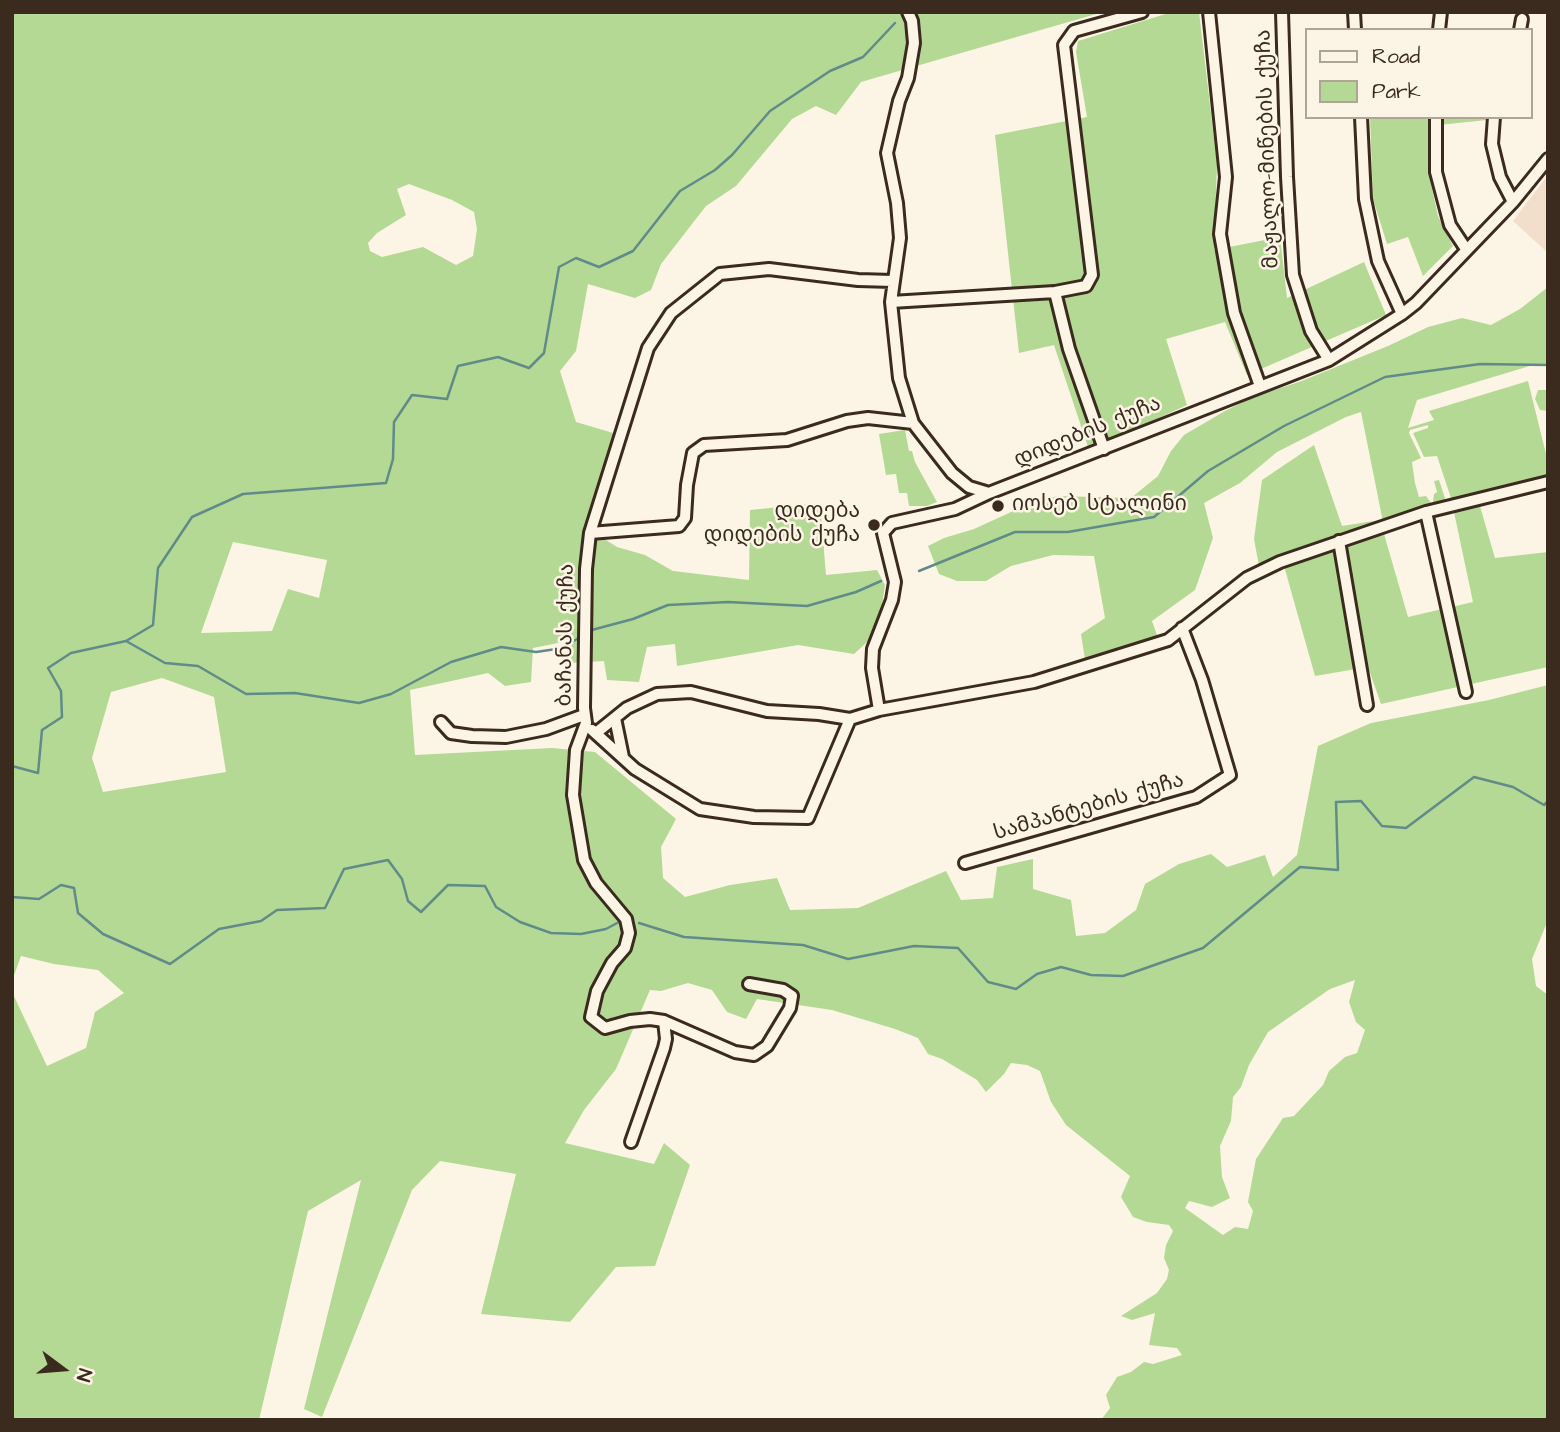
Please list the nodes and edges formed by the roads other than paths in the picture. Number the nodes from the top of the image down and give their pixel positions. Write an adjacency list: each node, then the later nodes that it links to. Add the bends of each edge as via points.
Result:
1 (908, 12): 11 (street, via 914,43 887,153 900,238)
2 (1142, 12): 12 (street, via 1074,31 1064,45 1091,275 1086,286)
3 (1209, 12): 16 (street, via 1226,177 1220,234 1234,313)
4 (1282, 12): 15 (street, მაჟალო-მიწების ქუჩა, via 1293,275 1311,331)
5 (1361, 119): 14 (street, via 1365,199 1378,261)
6 (1436, 119): 10 (street, via 1436,172 1450,225)
7 (1494, 119): 9 (street, via 1492,144 1500,177)
8 (1548, 159): 9 (street, დიდების ქუჩა)
9 (1513, 202): 10 (street, დიდების ქუჩა)
10 (1466, 249): 14 (street, დიდების ქუჩა)
11 (893, 281): 13 (street); 22 (street, ბაჩანას ქუჩა, via 769,269 720,274 671,313 648,348)
12 (1055, 292): 13 (street); 18 (street, via 1069,349)
13 (891, 302): 17 (street, via 900,378)
14 (1402, 314): 15 (street, დიდების ქუჩა)
15 (1329, 360): 16 (street, დიდების ქუჩა)
16 (1260, 386): 18 (street, დიდების ქუჩა)
17 (913, 423): 20 (street, via 953,473 969,486); 22 (street, via 868,418 787,440 704,445 693,453 685,518 679,526)
18 (1104, 449): 20 (street, დიდების ქუჩა)
19 (1548, 482): 21 (street)
20 (989, 493): 27 (street, დიდების ქუჩა, via 955,509 892,523 883,533 895,582 873,649)
21 (1426, 512): 23 (street); 25 (street)
22 (590, 533): 29 (street, ბაჩანას ქუჩა)
23 (1339, 541): 24 (street, via 1247,578); 26 (street)
24 (1182, 628): 27 (street, via 1168,640 1034,682); 34 (street, სამპანტების ქუჩა, via 1230,775 1196,797)
25 (1466, 692)
26 (1367, 705)
27 (879, 710): 30 (street)
28 (615, 718): 30 (street, via 657,694 691,692 767,710); 32 (street); 33 (street)
29 (585, 719): 31 (street, via 506,737 451,733); 32 (street); 36 (street, ბაჩანას ქუჩა, via 576,750 573,795 584,860 596,883 626,919 629,933 625,948 597,991 591,1017 605,1028 630,1021)
30 (850, 719): 33 (street, via 808,818 700,809)
31 (441, 722)
32 (596, 733): 33 (street)
33 (624, 758)
34 (965, 863)
35 (748, 984): 36 (street, ბაჩანას ქუჩა, via 792,996 790,1008 766,1046 754,1055 735,1052)
36 (664, 1021): 37 (street, via 664,1048)
37 (631, 1142)

